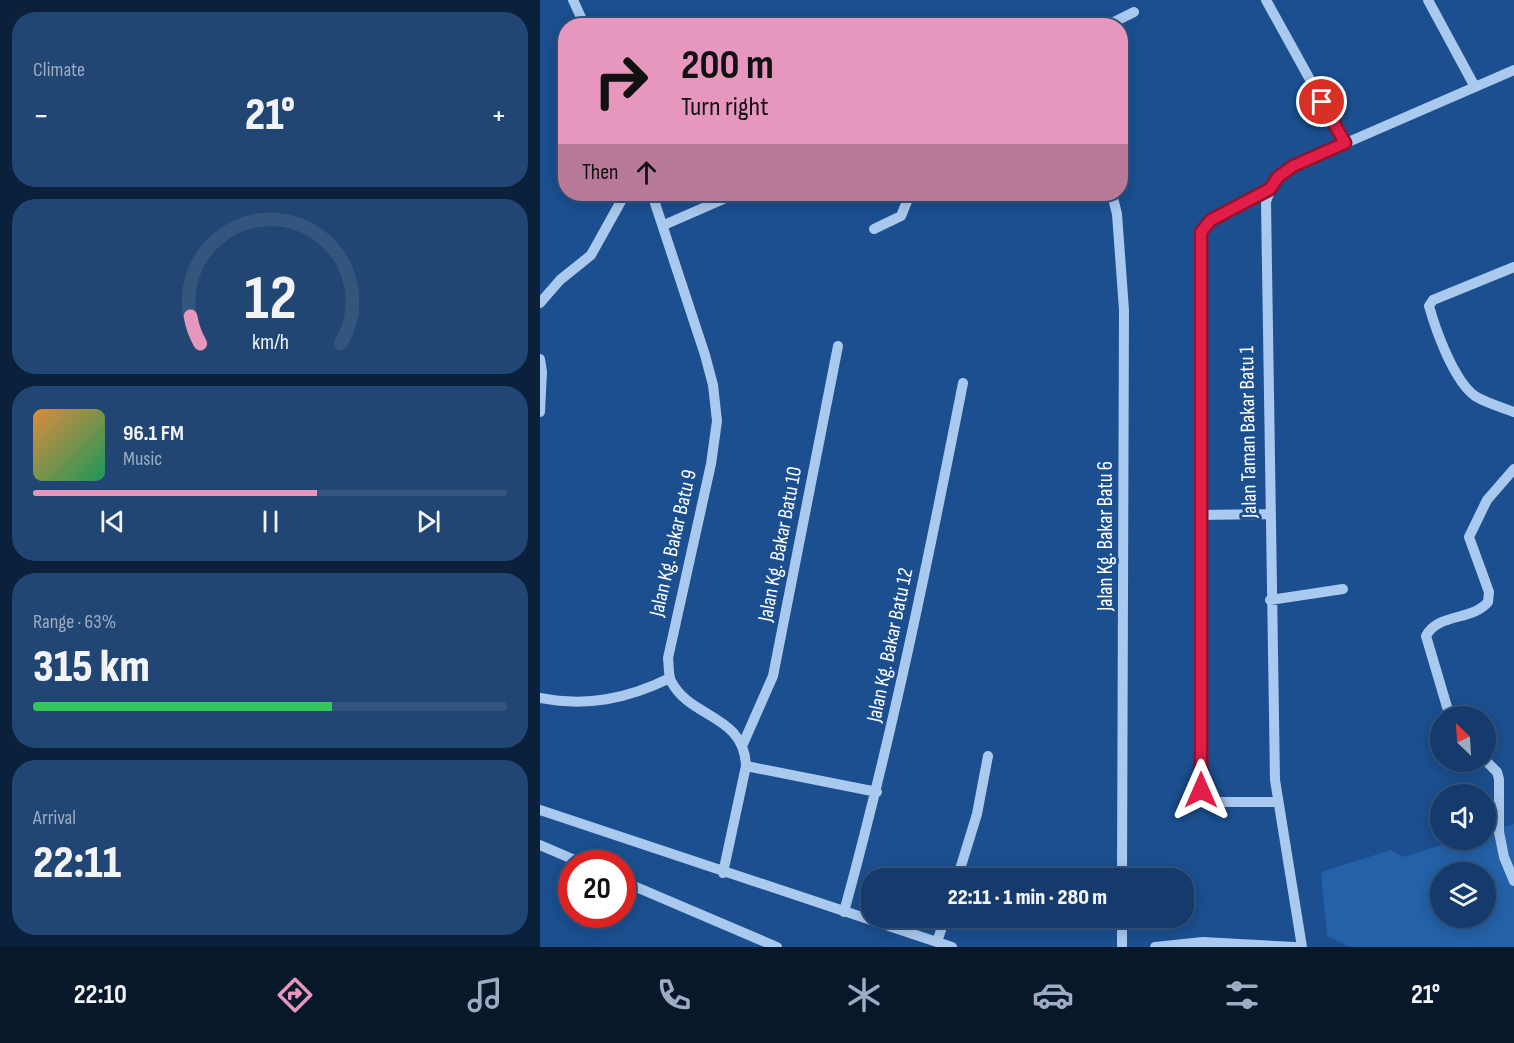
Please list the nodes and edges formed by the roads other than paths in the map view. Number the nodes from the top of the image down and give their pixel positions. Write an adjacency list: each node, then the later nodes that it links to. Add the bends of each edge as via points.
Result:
1 (573, 0): 5 (street)
2 (1266, 0): 9 (street)
3 (1428, 0): 8 (street)
4 (1134, 12): 6 (street)
5 (581, 18)
6 (1122, 18)
7 (1514, 70): 8 (street)
8 (1475, 87): 9 (street)
9 (1345, 143): 10 (street, via 1293,166)
10 (1270, 189): 26 (street, Jalan Taman Bakar Batu 1, via 1264,216); 27 (street, via 1211,220 1201,232)
11 (621, 201): 19 (street, via 591,255 560,279)
12 (655, 201): 16 (street, Jalan Kg. Bakar Batu 9)
13 (719, 201): 16 (street)
14 (907, 201): 17 (street, via 901,216)
15 (1114, 201): 43 (street, Jalan Kg. Bakar Batu 6, via 1124,310)
16 (664, 225): 30 (street, Jalan Kg. Bakar Batu 9, via 710,375 717,422 669,646)
17 (874, 229)
18 (1514, 267): 24 (street, via 1432,300 1429,306 1450,361 1465,386 1476,397)
19 (540, 303)
20 (838, 346): 33 (street, Jalan Kg. Bakar Batu 10, via 774,676)
21 (540, 359): 23 (street)
22 (963, 383): 37 (street, Jalan Kg. Bakar Batu 12)
23 (540, 412)
24 (1514, 412)
25 (1514, 469): 32 (street, via 1485,503 1469,537 1489,592 1488,602 1474,612 1435,625 1426,636)
26 (1269, 514): 27 (street); 29 (street, Jalan Taman Bakar Batu 1)
27 (1200, 515): 38 (street, via 1202,794 1211,802)
28 (1342, 589): 29 (street)
29 (1270, 600): 38 (street, Jalan Taman Bakar Batu 1)
30 (670, 678): 31 (street, via 609,701); 33 (street, via 678,691 728,726)
31 (540, 698)
32 (1445, 706)
33 (743, 744): 35 (street)
34 (988, 756): 42 (street, via 977,814)
35 (746, 766): 37 (street); 44 (street)
36 (1496, 771): 45 (street, via 1499,832)
37 (877, 792): 47 (street, Jalan Kg. Bakar Batu 12)
38 (1277, 802): 57 (street, Jalan Taman Bakar Batu 1)
39 (541, 814): 44 (street)
40 (540, 845): 41 (street)
41 (558, 853)
42 (960, 868)
43 (1122, 868)
44 (723, 873): 47 (street)
45 (1514, 881)
46 (636, 887): 52 (street)
47 (844, 912): 50 (street)
48 (942, 928): 50 (street)
49 (1122, 928): 54 (street)
50 (937, 942): 53 (street)
51 (1178, 945): 55 (street); 56 (street, via 1250,943)
52 (777, 947)
53 (952, 947)
54 (1122, 947)
55 (1155, 947)
56 (1295, 947)
57 (1302, 947)

